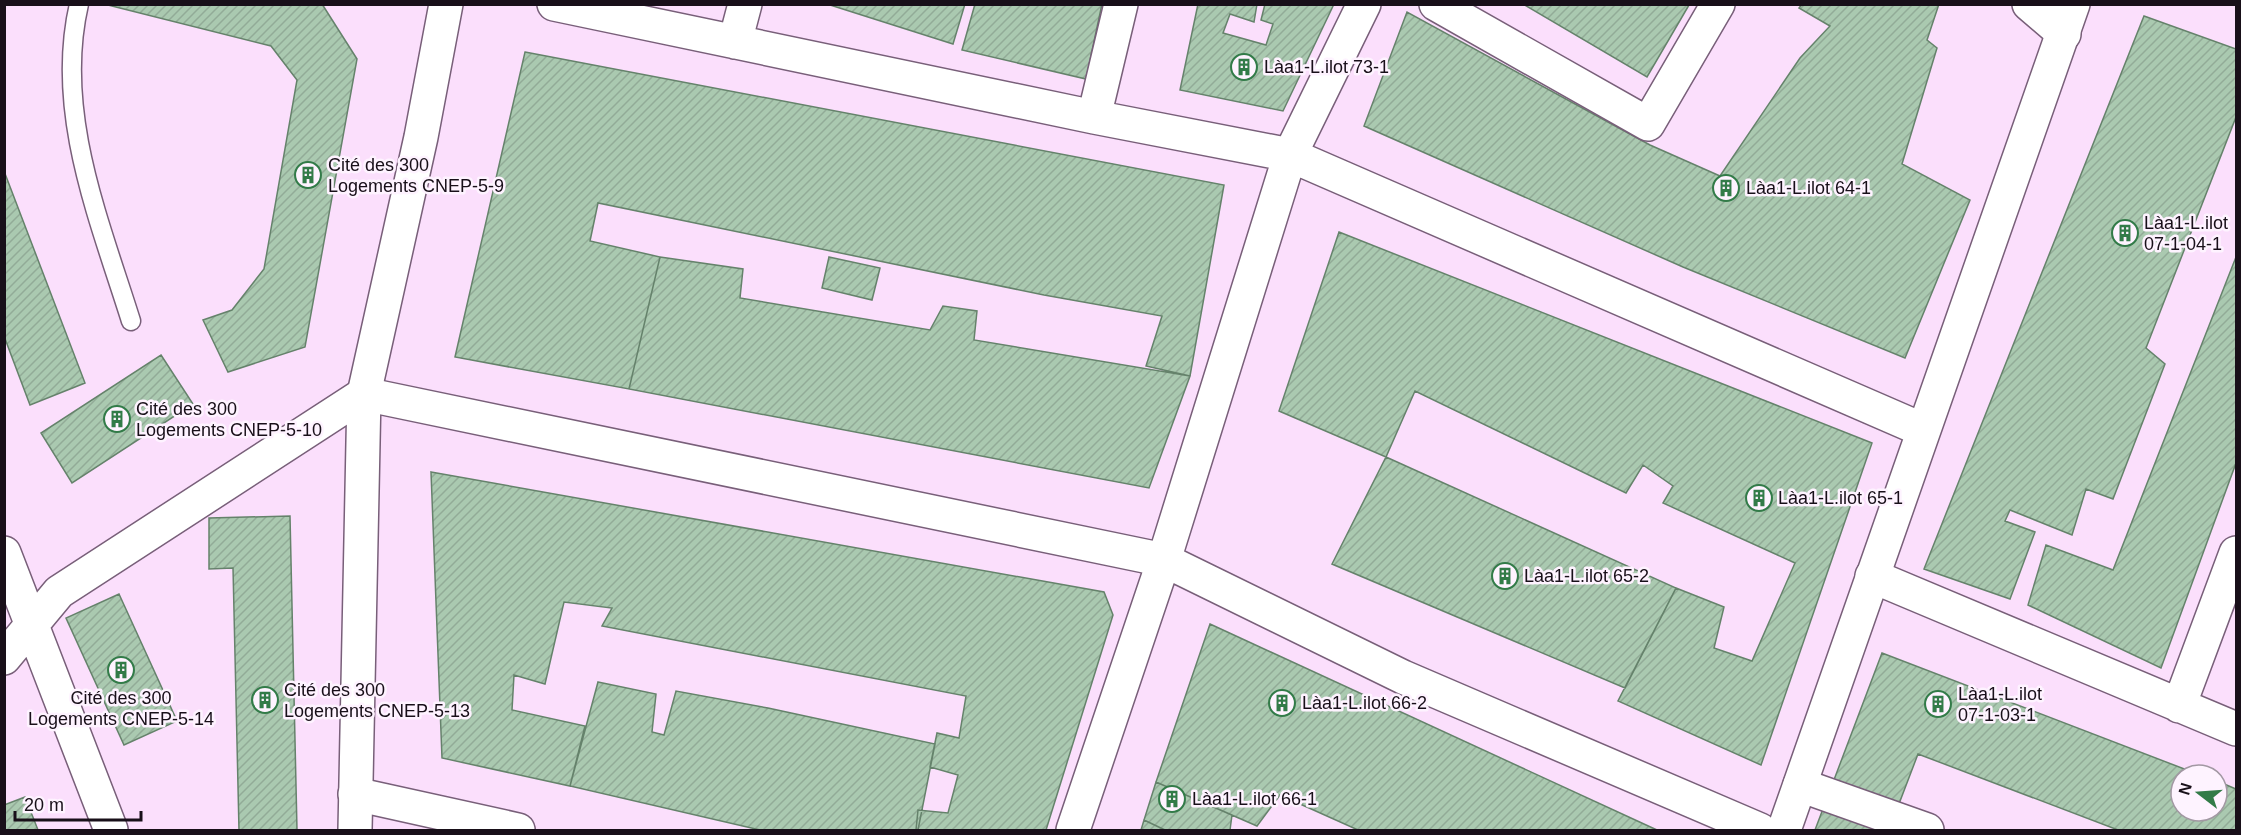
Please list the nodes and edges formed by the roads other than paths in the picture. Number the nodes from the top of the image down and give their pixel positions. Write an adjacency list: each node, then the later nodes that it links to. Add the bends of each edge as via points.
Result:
1 (79, 4): 14 (lane, via 71,63 74,119 92,197)
2 (446, 4): 15 (street)
3 (554, 4): 11 (street)
4 (745, 4): 11 (street)
5 (1121, 4): 12 (street)
6 (1364, 4): 13 (street)
7 (1436, 4): 8 (street, via 1648,124)
8 (1718, 4)
9 (2029, 4): 10 (street)
10 (2068, 19): 16 (street)
11 (735, 42): 12 (street)
12 (1094, 117): 13 (street)
13 (1290, 154): 16 (street); 19 (street)
14 (131, 321)
15 (364, 394): 19 (street); 21 (street, via 59,592); 26 (street)
16 (1923, 430): 20 (street)
17 (4, 553): 21 (street)
18 (2236, 553): 23 (street)
19 (1164, 560): 31 (street); 32 (street, via 1402,677)
20 (1872, 576): 23 (street); 25 (street)
21 (30, 625): 22 (street); 28 (street)
22 (4, 658)
23 (2180, 706): 24 (street)
24 (2236, 729)
25 (1800, 785): 27 (street); 33 (street)
26 (355, 794): 29 (street); 30 (street)
27 (1871, 821): 34 (street)
28 (111, 831)
29 (355, 831)
30 (518, 831)
31 (1072, 831)
32 (1760, 831)
33 (1784, 831)
34 (1927, 831)

